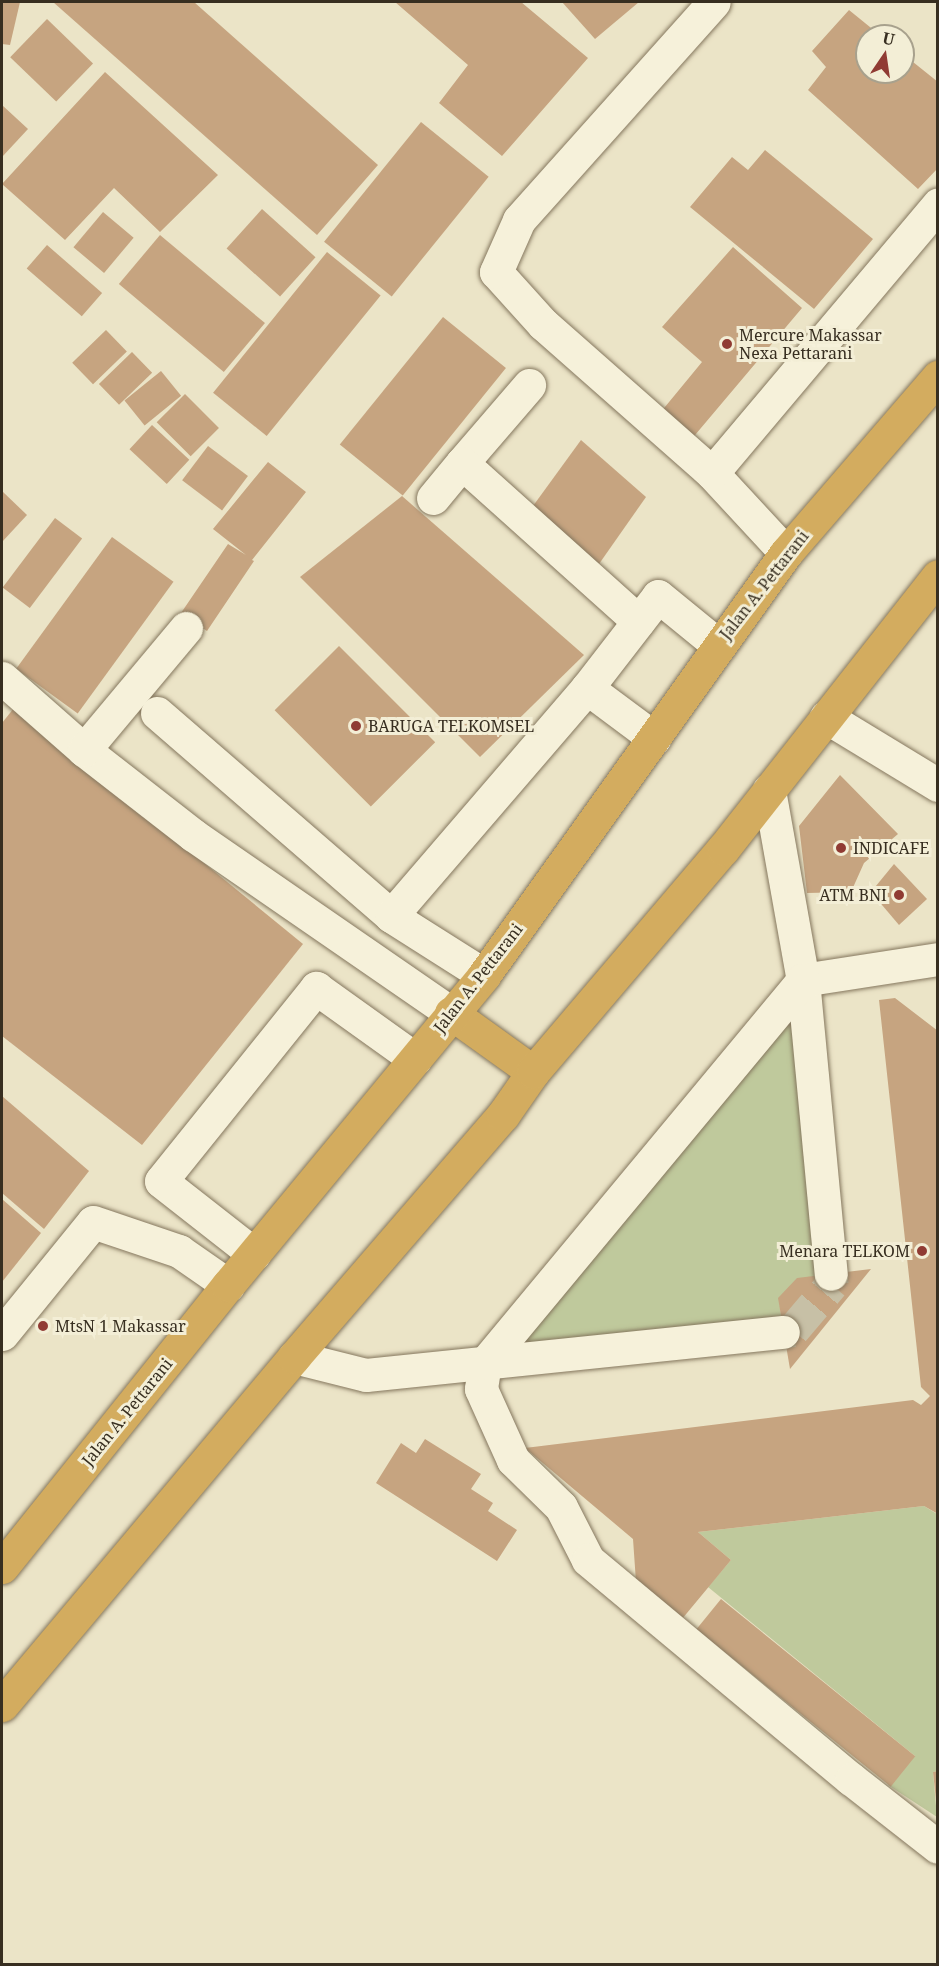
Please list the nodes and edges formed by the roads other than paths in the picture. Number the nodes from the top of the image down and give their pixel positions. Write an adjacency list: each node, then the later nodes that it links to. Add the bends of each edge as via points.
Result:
1 (714, 2): 6 (street, via 519,220 496,272 543,324)
2 (938, 205): 6 (street)
3 (938, 377): 8 (highway, Jalan A. Pettarani)
4 (529, 385): 5 (street)
5 (462, 463): 7 (street); 10 (street)
6 (712, 473): 8 (street)
7 (433, 498)
8 (786, 553): 12 (highway, Jalan A. Pettarani)
9 (938, 576): 16 (highway)
10 (638, 621): 12 (street, via 658,596); 14 (street)
11 (186, 628): 18 (street)
12 (718, 645): 17 (highway, Jalan A. Pettarani)
13 (2, 678): 18 (street)
14 (587, 687): 17 (street); 21 (street)
15 (157, 713): 21 (street)
16 (826, 717): 19 (street); 20 (highway)
17 (654, 738): 23 (highway, Jalan A. Pettarani)
18 (84, 750): 25 (street, via 192,835)
19 (938, 785)
20 (769, 790): 24 (street); 27 (highway)
21 (391, 916): 23 (street)
22 (938, 959): 24 (street)
23 (484, 975): 25 (highway, Jalan A. Pettarani)
24 (803, 980): 29 (street); 35 (street)
25 (451, 1013): 26 (highway, Jalan A. Pettarani); 27 (highway)
26 (415, 1059): 28 (highway, Jalan A. Pettarani); 28 (street, via 316,988 161,1181)
27 (533, 1072): 34 (highway, via 503,1115)
28 (254, 1254): 30 (highway, Jalan A. Pettarani)
29 (831, 1274)
30 (228, 1285): 31 (street, via 179,1251 93,1222); 36 (highway, Jalan A. Pettarani)
31 (12, 1300): 33 (street)
32 (783, 1332): 35 (street)
33 (2, 1334)
34 (294, 1357): 35 (street, via 366,1375); 37 (highway)
35 (485, 1363): 38 (street, via 481,1389 513,1460 561,1507 588,1560)
36 (2, 1567)
37 (2, 1705)
38 (938, 1847)

